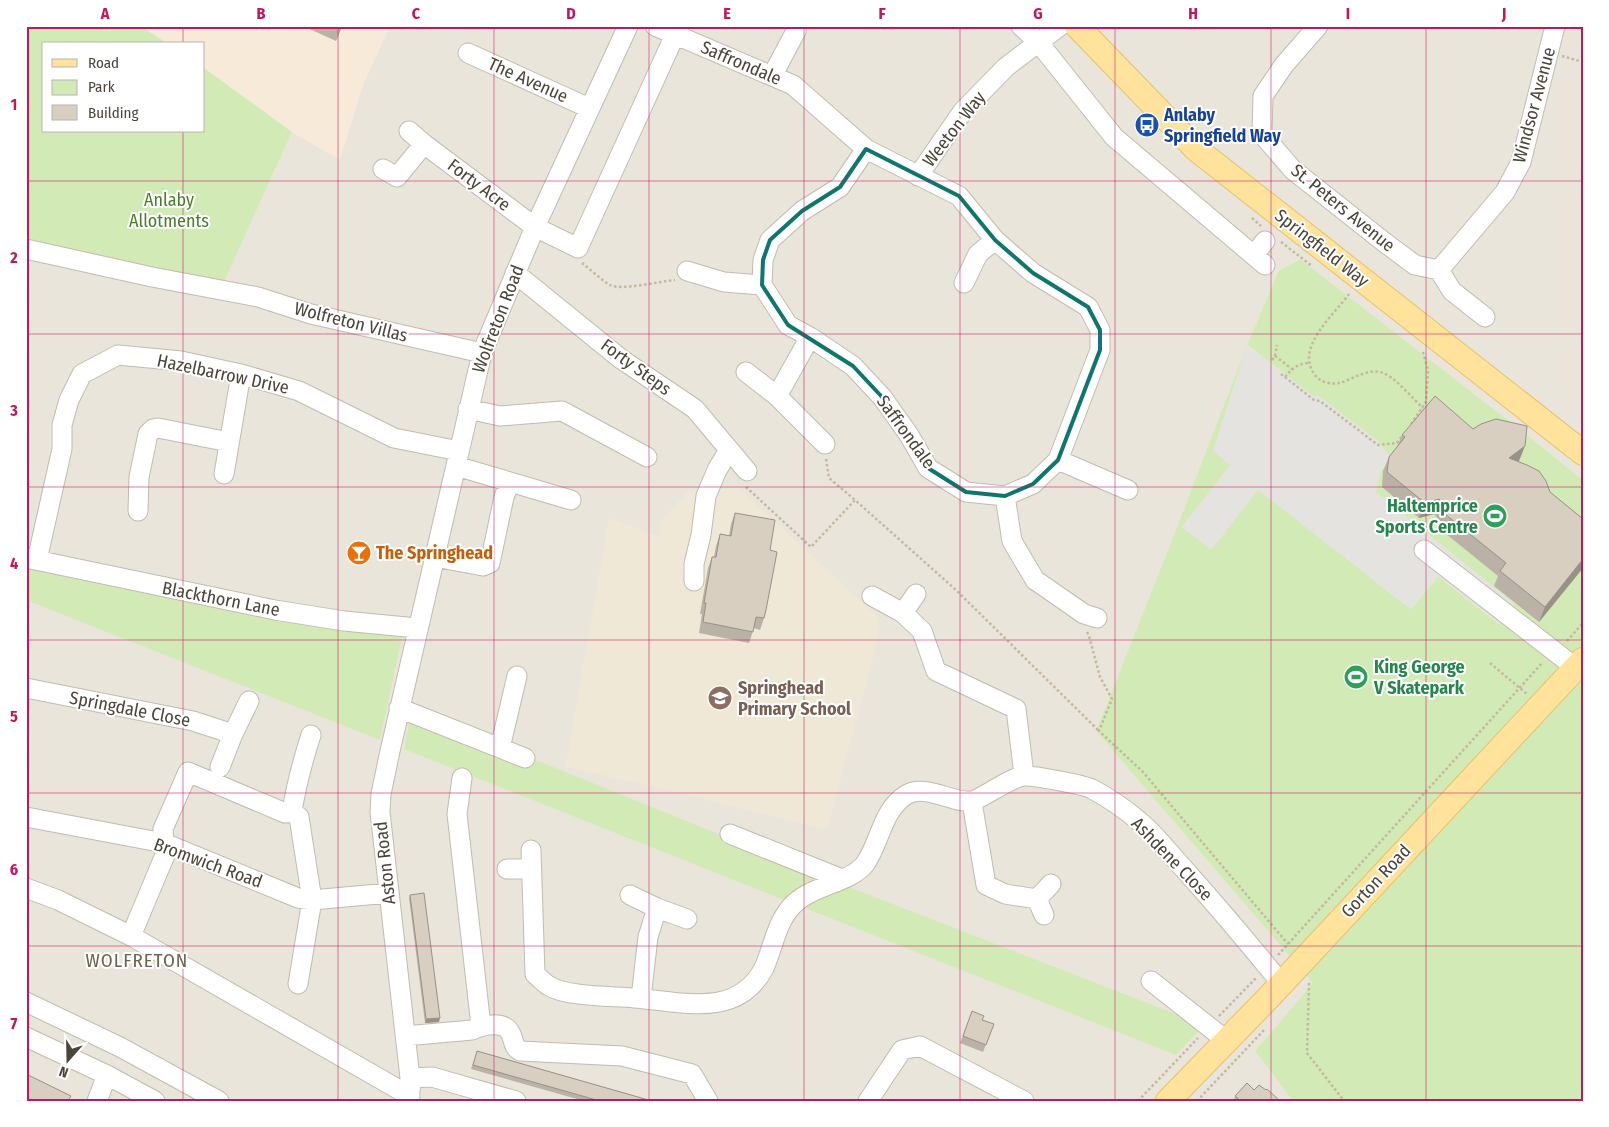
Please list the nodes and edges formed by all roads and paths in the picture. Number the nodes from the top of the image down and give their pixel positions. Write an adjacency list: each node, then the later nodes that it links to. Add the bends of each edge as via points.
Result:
1 (628, 26): 15 (street, Wolfreton Road)
2 (654, 26): 8 (street, Saffrondale)
3 (1021, 26): 10 (street)
4 (1060, 26): 10 (street, Weeton Way)
5 (1077, 26): 53 (main road, Springfield Way, via 1196,150)
6 (1318, 26): 27 (street, St. Peters Avenue, via 1284,65 1264,96 1262,134 1294,170 1384,242 1415,265)
7 (1555, 26): 11 (street, Windsor Avenue)
8 (677, 31): 14 (street, Saffrondale); 21 (street, Forty Acre, via 578,248)
9 (796, 32): 14 (street)
10 (1039, 43): 20 (street, Weeton Way, via 1006,67 963,111); 24 (street, via 1114,137)
11 (1548, 52): 13 (path); 27 (street, Windsor Avenue, via 1521,162 1505,192)
12 (468, 53): 15 (street, The Avenue)
13 (1583, 62)
14 (772, 76): 18 (street, Saffrondale, via 793,85)
15 (589, 108): 21 (street, Wolfreton Road)
16 (409, 131): 17 (street, Forty Acre)
17 (424, 144): 19 (street, via 397,177); 21 (street, Forty Acre)
18 (866, 149): 20 (street, Saffrondale); 30 (street, via 840,187 802,211 770,240 763,260)
19 (383, 169)
20 (918, 176): 22 (street, Saffrondale, via 959,196)
21 (534, 227): 28 (street, Wolfreton Road)
22 (995, 240): 29 (street, via 978,254); 56 (street, Saffrondale, via 1033,274 1088,307 1100,330 1100,350)
23 (26, 249): 36 (street, Wolfreton Villas, via 258,298 311,314)
24 (1261, 254)
25 (581, 262): 26 (path, via 612,286 642,286)
26 (683, 270): 30 (street, via 724,282)
27 (1439, 270): 32 (street, via 1452,291)
28 (515, 273): 36 (street, Wolfreton Road); 52 (street, Forty Steps, via 621,360 695,409)
29 (964, 283)
30 (762, 285): 33 (street, Saffrondale, via 788,325)
31 (1349, 294): 39 (path, via 1313,342 1308,352)
32 (1485, 317)
33 (810, 337): 47 (street); 62 (street, Saffrondale, via 853,366 882,396 928,468 966,492)
34 (1277, 345): 37 (path)
35 (1423, 351): 48 (path, via 1428,370)
36 (482, 353): 49 (street, Wolfreton Road)
37 (1275, 356): 38 (path); 40 (path)
38 (1272, 360)
39 (1308, 363): 40 (path); 42 (path)
40 (1292, 369): 46 (path)
41 (746, 372): 47 (street)
42 (1313, 373): 45 (path); 48 (path, via 1318,379 1338,383 1371,371 1382,372)
43 (241, 374): 50 (street); 55 (street, Hazelbarrow Drive, via 299,390 394,438); 67 (street, Hazelbarrow Drive, via 181,361 118,355 82,374 69,400 62,425 62,449)
44 (1281, 374): 46 (path)
45 (1309, 375)
46 (1285, 377): 48 (path, via 1378,445 1397,443)
47 (777, 396): 51 (street)
48 (1423, 408)
49 (468, 409): 54 (street, via 500,416 562,411); 55 (street, Wolfreton Road)
50 (229, 442): 58 (street); 64 (street, via 153,429 148,434 139,477)
51 (825, 444): 63 (path, via 829,450 826,459 829,478)
52 (729, 450): 57 (street, Forty Steps); 68 (street, via 706,496)
53 (1583, 453)
54 (647, 457)
55 (458, 458): 59 (street, Hazelbarrow Drive); 66 (street, Wolfreton Road)
56 (1058, 460): 60 (street); 62 (street, Saffrondale, via 1033,484)
57 (747, 471)
58 (223, 474)
59 (510, 482): 61 (street, Hazelbarrow Drive); 66 (street, via 490,563 484,566)
60 (1131, 492)
61 (566, 494)
62 (1004, 496): 72 (street, via 1012,541 1035,580)
63 (855, 500)
64 (138, 511)
65 (1424, 550): 75 (street)
66 (435, 557): 74 (street, Wolfreton Road)
67 (32, 559): 74 (street, Blackthorn Lane, via 275,610)
68 (694, 581)
69 (916, 594): 71 (street)
70 (872, 596): 71 (street)
71 (903, 613): 89 (street, via 922,631 932,676 1016,709)
72 (1084, 621): 108 (path, via 1100,677 1112,699 1099,731 1143,772)
73 (1583, 623): 75 (path)
74 (417, 628): 83 (street, Aston Road)
75 (1554, 650): 77 (street); 80 (path)
76 (1490, 663): 80 (path)
77 (1580, 664): 82 (main road, Gorton Road)
78 (518, 676): 86 (street)
79 (26, 688): 84 (street, Springdale Close, via 193,721)
80 (1520, 688): 82 (path); 108 (path)
81 (249, 700): 84 (street)
82 (1540, 706): 109 (main road, Gorton Road)
83 (400, 708): 86 (street); 102 (street, Aston Road, via 381,794)
84 (233, 734): 88 (street)
85 (311, 735): 92 (street, via 300,767)
86 (500, 748): 87 (street)
87 (526, 758)
88 (220, 768)
89 (1024, 775): 91 (street); 109 (street, Ashdene Close, via 1090,787 1139,821 1213,901)
90 (462, 778): 115 (street, via 457,814)
91 (972, 802): 99 (street, via 928,792 915,791 906,795 888,814 867,861); 100 (street, via 986,885 1040,907)
92 (292, 812): 95 (street, via 285,813 188,772 163,829); 104 (street, via 298,817)
93 (26, 817): 95 (street, Bromwich Road)
94 (730, 834): 99 (street)
95 (164, 843): 104 (street, Bromwich Road, via 298,898); 107 (street, via 165,855)
96 (531, 850): 98 (street)
97 (507, 869): 98 (street)
98 (531, 869): 113 (street, via 535,974 550,987 574,994)
99 (842, 879): 113 (street, via 812,892 791,907 782,920 763,969 739,994 722,1002 702,1005)
100 (1051, 884)
101 (26, 888): 107 (street)
102 (388, 893): 104 (street, Bromwich Road); 117 (street, Aston Road)
103 (630, 895): 105 (street)
104 (312, 900): 112 (street)
105 (656, 908): 106 (street); 113 (street, via 648,937)
106 (687, 919)
107 (131, 936): 122 (street)
108 (1288, 944): 109 (path)
109 (1275, 975): 116 (path); 119 (main road, Gorton Road)
110 (1151, 981): 116 (street)
111 (1309, 983): 133 (path, via 1307,1053)
112 (298, 984)
113 (641, 998)
114 (26, 1002): 125 (street, via 120,1047)
115 (481, 1026): 117 (street, via 472,1030); 127 (street, via 507,1028 520,1051 622,1056 692,1074)
116 (1209, 1026): 119 (street); 130 (path)
117 (405, 1036): 122 (street, Aston Road)
118 (26, 1037): 120 (street)
119 (1227, 1041): 131 (main road, Gorton Road)
120 (107, 1075): 123 (street); 124 (street)
121 (1210, 1087): 132 (path)
122 (410, 1091): 126 (street, via 432,1077)
123 (97, 1101)
124 (155, 1101)
125 (219, 1101)
126 (516, 1101)
127 (708, 1101)
128 (868, 1101): 129 (street, via 902,1050 920,1046)
129 (1024, 1101)
130 (1138, 1101)
131 (1168, 1101)
132 (1198, 1101)
133 (1344, 1101)

